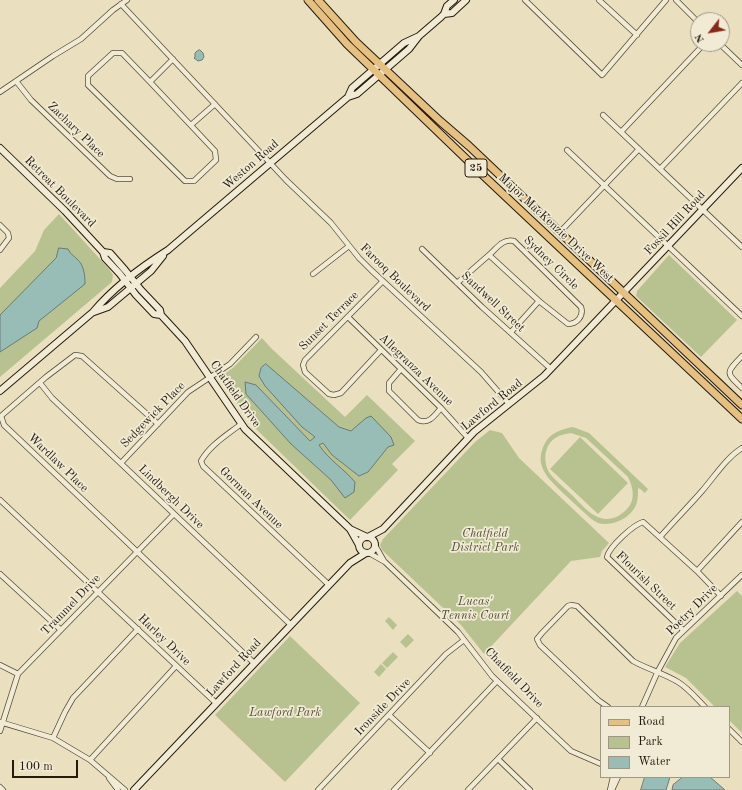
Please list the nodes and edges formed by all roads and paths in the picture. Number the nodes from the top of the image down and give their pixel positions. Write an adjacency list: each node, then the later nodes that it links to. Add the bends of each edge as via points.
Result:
1 (127, 0): 10 (street)
2 (308, 0): 21 (main road, Major MacKenzie Drive West / 25, via 333,30)
3 (318, 0): 18 (main road, Major MacKenzie Drive West / 25)
4 (454, 0): 11 (street, Weston Road, via 447,6)
5 (466, 0): 11 (street, Weston Road, via 452,13)
6 (525, 0): 13 (street, via 602,75)
7 (600, 0): 13 (street)
8 (666, 0): 13 (street)
9 (676, 0): 12 (street)
10 (121, 4): 17 (street, Farooq Boulevard); 22 (street, via 81,39)
11 (444, 14): 14 (street, Weston Road)
12 (690, 14)
13 (637, 35)
14 (419, 36): 18 (street, Weston Road, via 404,43); 20 (street, Weston Road, via 409,50)
15 (696, 52): 29 (street)
16 (728, 52): 19 (street)
17 (173, 59): 23 (street); 26 (street, Farooq Boulevard)
18 (380, 64): 20 (main road, Major MacKenzie Drive West / 25); 21 (street, Weston Road)
19 (742, 65)
20 (386, 70): 21 (street, Weston Road); 40 (main road, Major MacKenzie Drive West / 25)
21 (376, 72): 33 (street, Weston Road, via 357,94 348,97); 57 (main road, Major MacKenzie Drive West / 25)
22 (16, 81): 25 (street); 36 (street, Zachary Place, via 31,100 110,176)
23 (150, 82): 28 (street); 28 (street, via 122,53 113,53 88,76 88,85 185,181 194,181 216,160 215,151)
24 (742, 83): 34 (street)
25 (0, 92)
26 (214, 104): 28 (street); 33 (street, Farooq Boulevard)
27 (603, 115): 29 (street)
28 (191, 125)
29 (621, 132): 31 (street)
30 (0, 148): 47 (street, Retreat Boulevard)
31 (638, 149): 34 (street); 37 (street)
32 (567, 150): 37 (street)
33 (270, 163): 41 (street, Farooq Boulevard, via 331,223); 46 (street, Weston Road)
34 (660, 169): 38 (street)
35 (742, 169): 38 (street, Fossil Hill Road)
36 (130, 179)
37 (604, 186): 40 (street); 42 (street)
38 (703, 210): 42 (street, Fossil Hill Road); 43 (street)
39 (0, 225): 45 (street, via 8,233 9,238)
40 (563, 229): 56 (main road, Major MacKenzie Drive West / 25)
41 (349, 246): 49 (street); 51 (street, Farooq Boulevard)
42 (668, 246): 56 (street, Fossil Hill Road); 61 (street)
43 (742, 247)
44 (422, 249): 54 (street, Sandwell Street)
45 (0, 250)
46 (168, 250): 50 (street, Weston Road); 53 (street, Weston Road, via 151,271)
47 (103, 252): 50 (street, Retreat Boulevard, via 110,253); 52 (street, Retreat Boulevard, via 105,258)
48 (489, 255): 54 (street); 58 (street, Sydney Circle); 58 (street, Sydney Circle, via 504,242 514,241 581,307 582,313 575,322 568,324)
49 (313, 274)
50 (131, 277): 52 (street, Weston Road); 53 (street, Retreat Boulevard)
51 (382, 281): 62 (street, Sunset Terrace); 73 (street, Farooq Boulevard, via 481,372)
52 (126, 282): 55 (street, Chatfield Drive); 59 (street, Weston Road)
53 (136, 283): 55 (street, Weston Road); 60 (street, Chatfield Drive, via 160,310)
54 (457, 283): 63 (street, Sandwell Street)
55 (130, 288): 59 (street, Weston Road, via 108,307); 60 (street, Chatfield Drive, via 154,314)
56 (624, 292): 57 (street, Fossil Hill Road); 74 (main road, Major MacKenzie Drive West / 25)
57 (616, 300): 68 (street, Lawford Road); 76 (main road, Major MacKenzie Drive West / 25)
58 (538, 301): 63 (street)
59 (93, 312): 72 (street, Weston Road)
60 (161, 315): 69 (street, Chatfield Drive)
61 (742, 316)
62 (348, 317): 65 (street, Allegranza Avenue); 65 (street, Sunset Terrace, via 305,360 305,372 329,394 337,395)
63 (511, 332): 68 (street, Sandwell Street)
64 (256, 337): 69 (street, Sedgewick Place, via 230,364)
65 (381, 350): 67 (street, Allegranza Avenue)
66 (742, 356): 71 (street, via 729,373)
67 (401, 369): 75 (street, Allegranza Avenue); 75 (street, via 388,388 413,414 426,422)
68 (551, 369): 73 (street, Lawford Road)
69 (210, 377): 77 (street, Sedgewick Place, via 188,392); 78 (street, Chatfield Drive)
70 (40, 382): 77 (street, Wardlaw Place, via 75,355 82,356); 81 (street, Lindbergh Drive, via 52,398); 91 (street, Wardlaw Place, via 1,416 4,425)
71 (742, 388)
72 (0, 391)
73 (509, 404): 79 (street, Lawford Road)
74 (742, 404)
75 (442, 408): 79 (street, Allegranza Avenue)
76 (742, 419)
77 (158, 424): 81 (street, Sedgewick Place)
78 (241, 424): 86 (street, Chatfield Drive); 98 (street, Gorman Avenue, via 204,457 203,466)
79 (468, 438): 85 (street, Lawford Road)
80 (742, 448): 87 (street)
81 (121, 463): 83 (street, Lindbergh Drive)
82 (0, 500): 99 (street, Harley Drive)
83 (174, 514): 91 (street, Trammel Drive); 101 (street, Lindbergh Drive)
84 (742, 522): 95 (street)
85 (383, 528): 88 (street, Lawford Road); 90 (street, Lawford Road)
86 (350, 530): 88 (street, Chatfield Drive); 89 (street, Chatfield Drive)
87 (660, 536): 95 (street, Flourish Street); 104 (street, Flourish Street, via 643,522 606,557)
88 (367, 537): 89 (street); 90 (street, via 373,540)
89 (359, 545): 92 (street, via 361,550); 94 (street, Lawford Road)
90 (375, 545): 92 (street, via 374,550); 93 (street, Chatfield Drive)
91 (137, 552): 99 (street, Trammel Drive); 106 (street, Wardlaw Place)
92 (367, 553): 93 (street, Chatfield Drive); 94 (street, Lawford Road)
93 (385, 562): 105 (street, Chatfield Drive)
94 (350, 563): 98 (street, Lawford Road)
95 (697, 571): 100 (street, Flourish Street)
96 (0, 574): 103 (street)
97 (742, 574): 100 (street, Poetry Drive)
98 (329, 585): 101 (street, Lawford Road)
99 (97, 592): 102 (street, Harley Drive); 103 (street, Trammel Drive)
100 (721, 596): 104 (street, Poetry Drive)
101 (290, 624): 106 (street, Lawford Road)
102 (138, 629): 108 (street, Harley Drive); 121 (street, via 73,698)
103 (61, 630): 110 (street, Trammel Drive)
104 (683, 630): 109 (street, Poetry Drive, via 669,649)
105 (464, 640): 111 (street, Chatfield Drive); 116 (street, Ironside Drive, via 446,654)
106 (254, 663): 112 (street, Lawford Road)
107 (0, 665): 110 (street)
108 (176, 666): 112 (street, Harley Drive); 125 (street)
109 (658, 671): 113 (street, via 633,661 576,606 568,606 542,633 538,639 540,645); 114 (street, Poetry Drive); 115 (street, via 679,682)
110 (18, 674): 118 (street, Trammel Drive)
111 (497, 681): 117 (street, Chatfield Drive); 123 (street)
112 (216, 703): 134 (street, Lawford Road)
113 (607, 706)
114 (642, 706)
115 (704, 706)
116 (389, 715): 123 (street); 135 (street, Ironside Drive)
117 (537, 718): 124 (street); 126 (street, Chatfield Drive, via 571,751)
118 (1, 723): 120 (street, Trammel Drive); 121 (street)
119 (730, 730): 122 (street)
120 (0, 731)
121 (53, 738): 125 (street)
122 (742, 742)
123 (430, 753): 136 (street)
124 (498, 759): 137 (street); 138 (street)
125 (90, 760): 127 (street)
126 (600, 764)
127 (108, 776): 132 (street); 133 (street)
128 (613, 778): 139 (street)
129 (617, 778): 139 (street)
130 (0, 787): 131 (street)
131 (3, 790)
132 (118, 790)
133 (125, 790)
134 (134, 790)
135 (318, 790)
136 (394, 790)
137 (468, 790)
138 (530, 790)
139 (611, 790)

